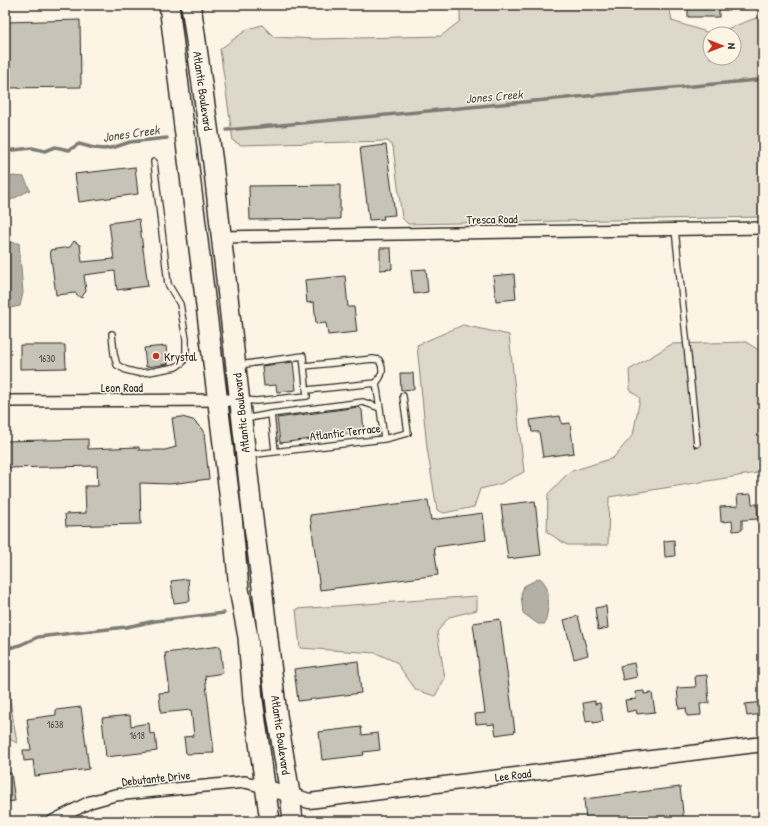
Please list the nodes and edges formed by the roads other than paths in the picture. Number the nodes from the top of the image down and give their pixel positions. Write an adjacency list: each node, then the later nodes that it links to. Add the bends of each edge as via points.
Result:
1 (169, 5): 4 (highway, Atlantic Boulevard)
2 (191, 5): 7 (highway, Atlantic Boulevard)
3 (154, 162): 8 (lane, via 168,284 180,304 186,353 183,362 176,367 149,372 126,370 117,365)
4 (194, 202): 7 (highway, via 207,208 209,228); 14 (highway, Atlantic Boulevard)
5 (763, 228): 6 (street, Tresca Road)
6 (675, 229): 7 (street, Tresca Road); 21 (lane)
7 (221, 237): 9 (highway, Atlantic Boulevard)
8 (112, 334)
9 (236, 366): 10 (lane, via 303,356); 15 (highway, Atlantic Boulevard)
10 (304, 366): 11 (lane, via 373,358 379,360 383,367 381,377); 12 (lane)
11 (376, 383): 12 (lane); 17 (lane)
12 (307, 390): 15 (lane, via 307,396)
13 (403, 396): 20 (lane, Atlantic Terrace, via 408,434)
14 (217, 399): 15 (street, Leon Road); 16 (street, Leon Road); 25 (highway, Atlantic Boulevard)
15 (240, 400): 19 (highway, Atlantic Boulevard)
16 (5, 401)
17 (380, 408): 18 (lane, via 363,402); 20 (lane)
18 (271, 414): 19 (lane); 22 (lane)
19 (242, 420): 23 (highway, Atlantic Boulevard)
20 (384, 439): 22 (lane, Atlantic Terrace)
21 (697, 444)
22 (275, 451): 23 (lane, Atlantic Terrace)
23 (246, 455): 26 (highway, Atlantic Boulevard, via 277,715)
24 (763, 744): 26 (street, Lee Road, via 309,801)
25 (265, 787): 26 (street, Lee Road); 27 (street, Debutante Drive, via 245,782 115,795 90,802); 28 (highway, Atlantic Boulevard)
26 (290, 794): 29 (highway, Atlantic Boulevard)
27 (53, 821)
28 (270, 821)
29 (293, 821)

